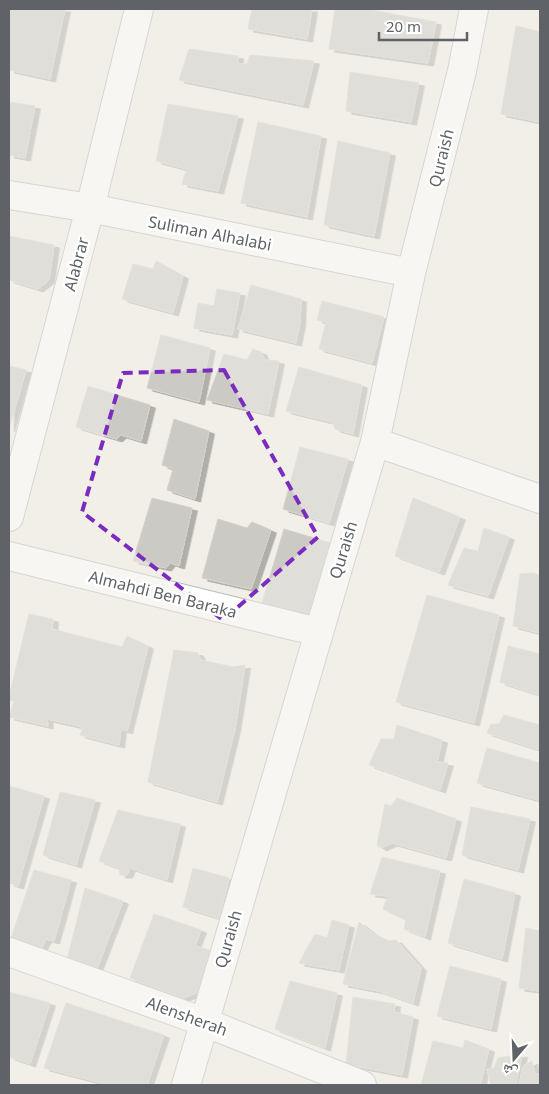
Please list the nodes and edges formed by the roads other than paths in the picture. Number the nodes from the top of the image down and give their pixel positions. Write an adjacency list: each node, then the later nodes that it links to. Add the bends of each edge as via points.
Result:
1 (139, 9): 4 (street, Alabrar)
2 (474, 9): 5 (street, Quraish)
3 (9, 195): 4 (street, Suliman Alhalabi)
4 (90, 208): 5 (street, Suliman Alhalabi); 8 (street, Alabrar)
5 (412, 273): 6 (street, Quraish)
6 (376, 442): 7 (street); 10 (street, Quraish)
7 (540, 499)
8 (9, 517)
9 (9, 556): 10 (street, Almahdi Ben Baraka)
10 (318, 632): 12 (street, Quraish)
11 (9, 952): 12 (street, Alensherah)
12 (204, 1022): 13 (street, Quraish); 14 (street, Alensherah)
13 (186, 1085)
14 (362, 1085)

